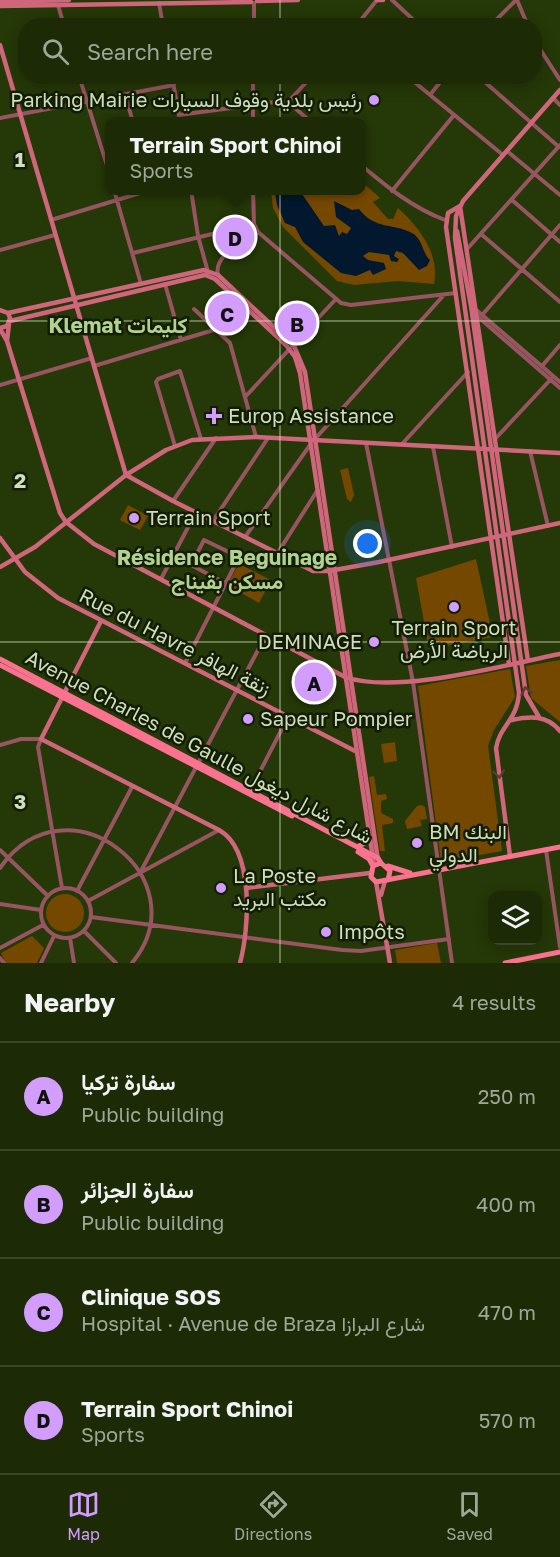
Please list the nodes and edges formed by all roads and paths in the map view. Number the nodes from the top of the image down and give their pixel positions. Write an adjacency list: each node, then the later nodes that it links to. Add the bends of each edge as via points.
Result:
1 (69, 0): 8 (main road)
2 (298, 0): 7 (main road)
3 (377, 0): 4 (main road); 15 (street)
4 (383, 0)
5 (392, 0): 16 (street)
6 (517, 0): 17 (street); 18 (street)
7 (254, 1): 9 (main road); 14 (street)
8 (0, 2)
9 (159, 3): 10 (main road); 13 (street)
10 (58, 5): 11 (main road); 12 (street)
11 (0, 6)
12 (62, 18)
13 (162, 18)
14 (254, 18)
15 (362, 18)
16 (411, 18)
17 (498, 18)
18 (525, 18)
19 (0, 45): 37 (main road)
20 (542, 52): 21 (street)
21 (560, 80)
22 (83, 84): 33 (street)
23 (253, 84): 35 (street)
24 (305, 84): 34 (street)
25 (417, 84): 31 (street)
26 (439, 84): 31 (street)
27 (487, 84): 44 (street)
28 (174, 85): 30 (street); 39 (street)
29 (560, 90): 32 (main road)
30 (125, 95): 33 (street); 40 (street)
31 (430, 95): 38 (street)
32 (553, 99): 36 (street); 44 (main road)
33 (88, 101): 37 (street); 47 (street)
34 (288, 102): 35 (street); 42 (street)
35 (253, 104): 39 (street); 41 (street)
36 (560, 105)
37 (20, 112): 43 (street); 59 (main road)
38 (454, 114): 46 (street); 50 (street)
39 (179, 115)
40 (132, 117)
41 (253, 117)
42 (305, 117)
43 (0, 118)
44 (531, 123): 45 (street); 46 (main road)
45 (560, 147): 49 (street)
46 (505, 153): 49 (street); 58 (main road)
47 (105, 158)
48 (366, 169): 50 (street)
49 (535, 173): 55 (street); 57 (street)
50 (392, 191): 60 (street)
51 (116, 195): 56 (street)
52 (134, 195): 56 (street)
53 (192, 195): 68 (street)
54 (253, 195): 61 (street)
55 (560, 195)
56 (117, 200): 59 (street); 72 (street)
57 (512, 200): 65 (street); 67 (street)
58 (460, 206): 60 (main road, via 448,213); 63 (main road); 70 (main road)
59 (51, 220): 66 (main road)
60 (445, 220): 79 (main road)
61 (254, 224): 64 (street); 68 (street)
62 (560, 225): 67 (street)
63 (457, 230): 86 (main road); 116 (main road)
64 (258, 232): 73 (street); 81 (street)
65 (481, 234): 70 (street); 74 (street)
66 (55, 235): 71 (street); 82 (main road)
67 (551, 235): 69 (street); 74 (street)
68 (198, 236): 72 (street); 75 (street)
69 (560, 242)
70 (468, 248): 86 (main road)
71 (0, 250)
72 (133, 253): 77 (street)
73 (219, 261): 75 (street); 76 (street)
74 (521, 269): 83 (street); 88 (street)
75 (208, 270): 76 (main road); 77 (main road); 78 (main road); 95 (main road)
76 (218, 275): 95 (main road)
77 (141, 284): 82 (main road)
78 (165, 284): 82 (main road); 92 (street)
79 (456, 293): 80 (street); 99 (main road)
80 (443, 296): 81 (street, via 351,305); 111 (street)
81 (335, 300): 95 (street)
82 (75, 301): 87 (main road); 89 (main road); 96 (main road)
83 (560, 302)
84 (0, 305): 87 (main road)
85 (194, 309): 91 (street)
86 (473, 309): 88 (main road); 117 (main road)
87 (4, 312): 89 (main road)
88 (480, 315): 98 (street); 100 (street); 109 (main road)
89 (9, 323): 90 (main road); 93 (main road)
90 (0, 328): 93 (main road)
91 (217, 329): 92 (street); 105 (street, via 230,343)
92 (181, 340): 97 (street)
93 (7, 341): 101 (main road)
94 (560, 345): 98 (street)
95 (292, 348): 105 (street); 111 (main road, via 305,372)
96 (92, 358): 97 (main road); 101 (street)
97 (94, 366): 121 (main road)
98 (542, 366): 102 (street)
99 (468, 372): 113 (street); 116 (main road)
100 (551, 379): 104 (street); 109 (street)
101 (19, 380): 103 (street); 126 (main road, via 45,471)
102 (560, 382)
103 (0, 385)
104 (560, 388)
105 (246, 396): 106 (street)
106 (256, 437): 107 (main road); 108 (main road)
107 (216, 438): 110 (main road); 123 (street)
108 (268, 438): 111 (main road); 125 (street)
109 (496, 438): 118 (main road)
110 (201, 439): 114 (main road); 114 (street, via 180,371 156,382)
111 (313, 441): 112 (main road); 122 (main road); 130 (street); 138 (main road)
112 (366, 443): 113 (main road); 135 (street)
113 (401, 445): 115 (main road)
114 (175, 446): 121 (main road)
115 (433, 447): 116 (main road); 133 (street)
116 (481, 448): 117 (main road); 132 (main road)
117 (490, 449): 118 (main road); 129 (main road)
118 (497, 450): 119 (main road); 129 (main road)
119 (530, 451): 120 (main road); 128 (street)
120 (560, 453)
121 (126, 474): 123 (main road); 126 (main road)
122 (317, 491): 134 (street); 138 (main road)
123 (173, 501): 124 (main road)
124 (196, 512): 125 (main road); 139 (street)
125 (213, 521): 130 (main road)
126 (66, 522): 136 (main road); 139 (main road, via 94,544)
127 (560, 523): 128 (main road)
128 (548, 526): 129 (main road)
129 (507, 535): 132 (main road); 146 (main road)
130 (245, 537): 134 (main road)
131 (0, 538): 136 (main road, Rue du Havre زنقة الهافر)
132 (493, 538): 133 (main road); 148 (main road)
133 (452, 547): 135 (main road)
134 (277, 554): 138 (main road, via 308,569)
135 (388, 560): 138 (main road); 151 (street)
136 (14, 561): 137 (main road); 142 (main road, Rue du Havre زنقة الهافر, via 50,593)
137 (0, 567)
138 (332, 570): 150 (main road)
139 (161, 579): 141 (main road)
140 (225, 583): 140 (street, via 191,566 204,540 235,557 236,563); 141 (street)
141 (212, 606): 143 (main road); 147 (street)
142 (101, 621): 147 (main road, Rue du Havre زنقة الهافر); 153 (main road)
143 (266, 635): 150 (main road); 152 (street)
144 (560, 654): 146 (main road)
145 (0, 659): 153 (main road, Avenue Charles de Gaulle شارع شارل ديغول)
146 (525, 661): 148 (main road); 155 (main road, one-way to 146, via 526,695)
147 (184, 664): 152 (main road, Rue du Havre زنقة الهافر)
148 (512, 664): 151 (main road); 156 (main road, via 519,693)
149 (0, 665): 153 (main road, Avenue Charles de Gaulle شارع شارل ديغول)
150 (348, 678): 151 (main road, via 384,685); 160 (main road)
151 (413, 681): 178 (street)
152 (237, 692): 154 (main road, Rue du Havre زنقة الهافر); 161 (street)
153 (63, 695): 158 (main road); 161 (main road, Avenue Charles de Gaulle شارع شارل ديغول)
154 (288, 717): 160 (main road, Rue du Havre زنقة الهافر); 164 (street)
155 (539, 717): 156 (main road); 157 (main road, via 553,723)
156 (512, 720): 174 (main road, one-way to 174, via 496,748)
157 (560, 732)
158 (41, 739): 159 (street); 163 (main road); 167 (street, via 38,747)
159 (0, 745)
160 (360, 753): 162 (main road)
161 (198, 765): 164 (main road, Avenue Charles de Gaulle شارع شارل ديغول); 165 (street)
162 (363, 771): 169 (main road); 176 (main road)
163 (132, 787): 165 (main road); 168 (street)
164 (249, 792): 170 (main road, Avenue Charles de Gaulle شارع شارل ديغول); 176 (main road, Avenue Charles de Gaulle شارع شارل ديغول)
165 (176, 808): 166 (main road); 179 (street)
166 (219, 830): 179 (street); 185 (main road, via 233,843)
167 (51, 832): 168 (street, via 81,831); 175 (street, via 30,841); 184 (street)
168 (104, 839): 179 (street, via 126,854); 186 (street)
169 (369, 841): 170 (main road); 176 (main road)
170 (357, 847): 176 (main road, Avenue Charles de Gaulle شارع شارل ديغول)
171 (560, 847): 172 (main road, Avenue Charles de Gaulle شارع شارل ديغول)
172 (546, 849): 174 (main road, Avenue Charles de Gaulle شارع شارل ديغول); 201 (street)
173 (0, 850): 175 (street)
174 (510, 856): 178 (main road, Avenue Charles de Gaulle شارع شارل ديغول)
175 (8, 858): 177 (street); 187 (street)
176 (378, 862): 180 (main road); 181 (main road, Avenue Charles de Gaulle شارع شارل ديغول); 182 (main road, via 390,871)
177 (0, 868)
178 (439, 869): 181 (main road, Avenue Charles de Gaulle شارع شارل ديغول); 199 (street)
179 (140, 873): 188 (street); 194 (street, via 149,898)
180 (370, 873): 183 (main road); 185 (main road)
181 (412, 874): 182 (main road, Avenue Charles de Gaulle شارع شارل ديغول)
182 (386, 880): 183 (main road, Avenue Charles de Gaulle شارع شارل ديغول); 189 (main road)
183 (376, 882): 189 (main road)
184 (62, 888): 186 (street); 187 (street)
185 (246, 888): 197 (main road)
186 (78, 891): 188 (street)
187 (48, 896): 191 (street)
188 (88, 901): 192 (street)
189 (380, 901): 200 (main road)
190 (0, 904): 191 (street)
191 (41, 910): 193 (street)
192 (91, 916): 194 (street); 195 (street)
193 (43, 925): 196 (street); 202 (street)
194 (149, 925): 197 (street); 209 (street, via 142,948)
195 (84, 931): 198 (street); 208 (street)
196 (54, 936): 198 (street); 206 (street)
197 (246, 937): 200 (street, via 342,950); 210 (main road)
198 (70, 938): 207 (street)
199 (449, 939): 200 (street); 212 (street)
200 (388, 947): 211 (main road)
201 (560, 947)
202 (0, 948)
203 (560, 952): 213 (main road)
204 (0, 958): 205 (street)
205 (4, 963)
206 (41, 963)
207 (74, 963)
208 (116, 963)
209 (132, 963)
210 (240, 963)
211 (390, 963)
212 (452, 963)
213 (505, 963)

